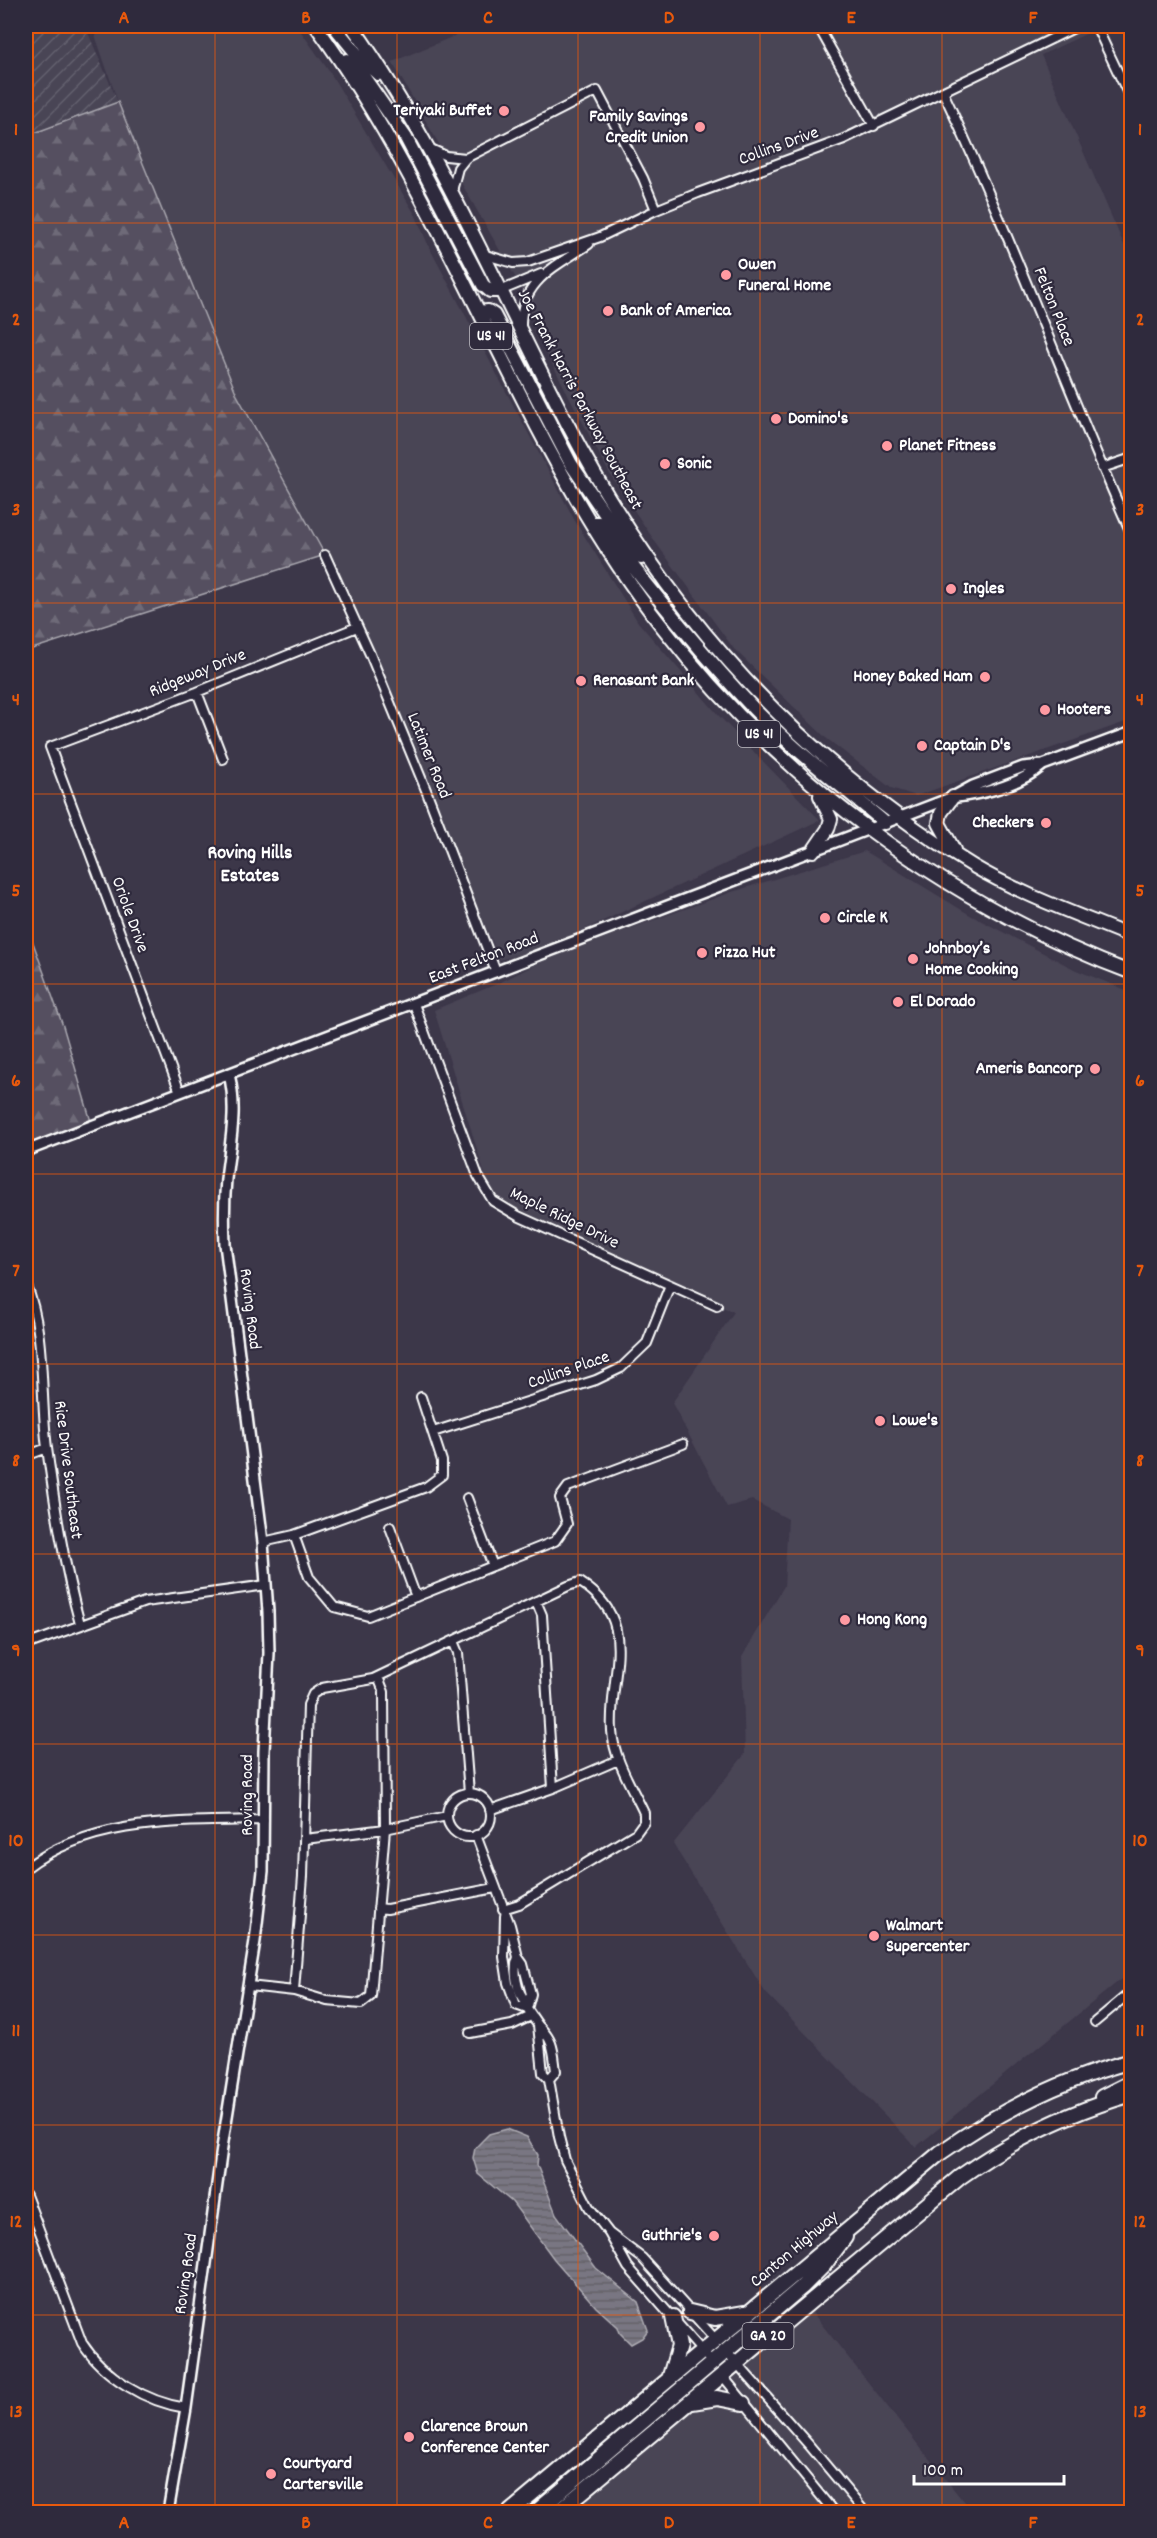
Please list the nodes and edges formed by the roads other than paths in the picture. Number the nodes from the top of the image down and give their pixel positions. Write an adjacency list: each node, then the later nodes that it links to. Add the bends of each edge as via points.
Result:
1 (316, 26): 7 (main road, US 41)
2 (334, 26): 8 (main road, via 360,58)
3 (351, 26): 8 (main road, Joe Frank Harris Parkway Southeast / US 41)
4 (818, 26): 11 (street)
5 (1078, 26): 9 (street, Collins Drive)
6 (1096, 26): 10 (street)
7 (338, 56): 19 (main road, via 361,74 399,126 483,285 490,291); 20 (main road, US 41, via 403,163)
8 (390, 85): 12 (main road, Joe Frank Harris Parkway Southeast / US 41)
9 (943, 92): 11 (street, Collins Drive); 23 (street, Felton Place, via 990,192)
10 (1131, 102)
11 (874, 126): 15 (street, Collins Drive)
12 (425, 146): 13 (street, via 440,155); 14 (main road, Joe Frank Harris Parkway Southeast / US 41)
13 (466, 158): 14 (street, via 456,175); 15 (street, via 597,91)
14 (453, 197): 17 (main road, Joe Frank Harris Parkway Southeast / US 41)
15 (656, 210): 16 (street, Collins Drive)
16 (600, 237): 17 (street, Collins Drive, via 528,262 513,263); 18 (street)
17 (481, 254): 19 (main road, Joe Frank Harris Parkway Southeast / US 41)
18 (551, 269): 19 (street); 21 (street, via 534,283 524,299)
19 (500, 291): 21 (main road, Joe Frank Harris Parkway Southeast / US 41)
20 (479, 312): 24 (main road, US 41); 27 (main road, via 494,315 575,471 627,544)
21 (522, 334): 27 (main road, Joe Frank Harris Parkway Southeast / US 41, via 598,481)
22 (1131, 458): 23 (street)
23 (1102, 468): 25 (street, Felton Place)
24 (591, 523): 33 (main road, US 41, via 647,607 698,670 764,740); 36 (main road, via 599,523 699,649 756,710)
25 (1131, 535)
26 (325, 555): 28 (street, Latimer Road)
27 (650, 563): 35 (main road, Joe Frank Harris Parkway Southeast / US 41, via 709,639 762,698)
28 (357, 627): 29 (street, Ridgeway Drive); 41 (street, Latimer Road, via 426,790)
29 (197, 692): 31 (street, Ridgeway Drive); 32 (street)
30 (1131, 732): 34 (street, East Felton Road, via 1043,765 1028,777 984,793)
31 (50, 747): 45 (street, Oriole Drive)
32 (223, 759)
33 (813, 784): 37 (main road, US 41); 38 (main road, via 831,819)
34 (953, 797): 35 (street, East Felton Road); 39 (main road, via 939,823)
35 (899, 817): 36 (street, East Felton Road); 39 (main road, Joe Frank Harris Parkway Southeast / US 41)
36 (885, 823): 37 (street, East Felton Road)
37 (869, 829): 38 (street, East Felton Road); 42 (main road, US 41, via 995,912)
38 (813, 851): 41 (street, East Felton Road)
39 (958, 856): 40 (main road, Joe Frank Harris Parkway Southeast / US 41, via 1031,894)
40 (1131, 937)
41 (496, 972): 43 (street, East Felton Road)
42 (1131, 973)
43 (414, 1004): 44 (street, East Felton Road); 48 (street, Maple Ridge Drive, via 478,1176 493,1201 555,1234)
44 (229, 1074): 45 (street, East Felton Road); 58 (street, Roving Road, via 235,1119 224,1197 225,1244)
45 (180, 1092): 46 (street, East Felton Road)
46 (26, 1151)
47 (26, 1284): 53 (street, Rice Drive Southeast, via 34,1309)
48 (670, 1285): 49 (street, Maple Ridge Drive); 51 (street, Collins Place, via 647,1343 621,1368 596,1380)
49 (717, 1306)
50 (421, 1396): 51 (street)
51 (433, 1432): 57 (street, via 442,1475 426,1487)
52 (683, 1444): 59 (street, via 568,1487 560,1498 567,1524 555,1541)
53 (47, 1448): 54 (street); 63 (street, Rice Drive Southeast, via 64,1567)
54 (26, 1455)
55 (467, 1498): 59 (street)
56 (390, 1527): 61 (street)
57 (294, 1535): 58 (street); 61 (street, via 309,1577 334,1607 368,1616)
58 (263, 1542): 60 (street, Roving Road)
59 (493, 1566): 61 (street)
60 (266, 1585): 63 (street, via 145,1602); 72 (street, Roving Road, via 269,1653)
61 (416, 1597)
62 (536, 1601): 64 (street); 67 (street, via 580,1582 605,1605 616,1631 619,1652 612,1703 612,1732); 68 (street, via 542,1615)
63 (80, 1624): 65 (street)
64 (453, 1641): 66 (street); 69 (street, via 458,1653)
65 (26, 1645)
66 (378, 1677): 73 (street, via 384,1692); 75 (street, via 322,1688 313,1694 308,1705)
67 (618, 1760): 68 (street); 79 (street, via 644,1813 644,1822 636,1833)
68 (553, 1788): 70 (street)
69 (469, 1793): 70 (street, via 483,1798); 71 (street, via 451,1803)
70 (490, 1810): 74 (street, via 489,1824)
71 (447, 1816): 73 (street); 74 (street, via 458,1834)
72 (264, 1820): 76 (street, via 154,1824 114,1830 64,1845); 80 (street, Roving Road, via 263,1871)
73 (385, 1829): 75 (street); 78 (street)
74 (476, 1835): 77 (street)
75 (304, 1839): 81 (street)
76 (26, 1868)
77 (495, 1888): 78 (street); 79 (street)
78 (378, 1908): 81 (street, via 371,1996 360,2004 327,2001)
79 (504, 1913): 83 (street, via 518,1957 514,1965 521,1997); 83 (street, via 508,1983 516,2005)
80 (249, 1986): 81 (street); 107 (street, Roving Road, via 218,2171)
81 (294, 1991)
82 (1131, 1991): 84 (street)
83 (528, 2009): 85 (street); 86 (street, via 512,2025)
84 (1095, 2022)
85 (538, 2025): 88 (street, via 543,2073); 88 (street, via 550,2037 553,2049 556,2071)
86 (470, 2033)
87 (1131, 2061): 93 (highway, Canton Highway / GA 20, via 1064,2084 986,2122 940,2153)
88 (549, 2079): 94 (street, via 565,2160 589,2207)
89 (1131, 2082): 91 (highway)
90 (1131, 2094): 91 (highway, GA 20)
91 (1086, 2109): 101 (highway, GA 20, via 1021,2138 968,2172)
92 (26, 2195): 107 (street, via 90,2355 112,2376 138,2391)
93 (855, 2223): 95 (highway, Canton Highway / GA 20); 100 (highway, via 813,2277)
94 (609, 2233): 96 (street, via 642,2258); 97 (street, via 628,2267)
95 (750, 2311): 96 (highway, via 721,2318); 98 (highway, Canton Highway / GA 20)
96 (690, 2312): 98 (street)
97 (673, 2318): 99 (street); 104 (highway, via 679,2346)
98 (716, 2340): 99 (highway, Canton Highway / GA 20); 100 (street)
99 (703, 2351): 102 (street); 104 (highway, Canton Highway / GA 20)
100 (726, 2351): 101 (street); 102 (highway)
101 (737, 2362): 103 (highway, GA 20); 113 (street)
102 (712, 2363): 103 (street); 110 (highway)
103 (722, 2375): 105 (highway, GA 20); 106 (street)
104 (669, 2379): 109 (highway, Canton Highway / GA 20)
105 (690, 2402): 106 (highway, via 717,2398); 111 (highway, GA 20)
106 (743, 2403): 112 (street)
107 (186, 2408): 108 (street, Roving Road)
108 (168, 2512)
109 (510, 2512)
110 (536, 2512)
111 (558, 2512)
112 (834, 2512)
113 (865, 2512)

